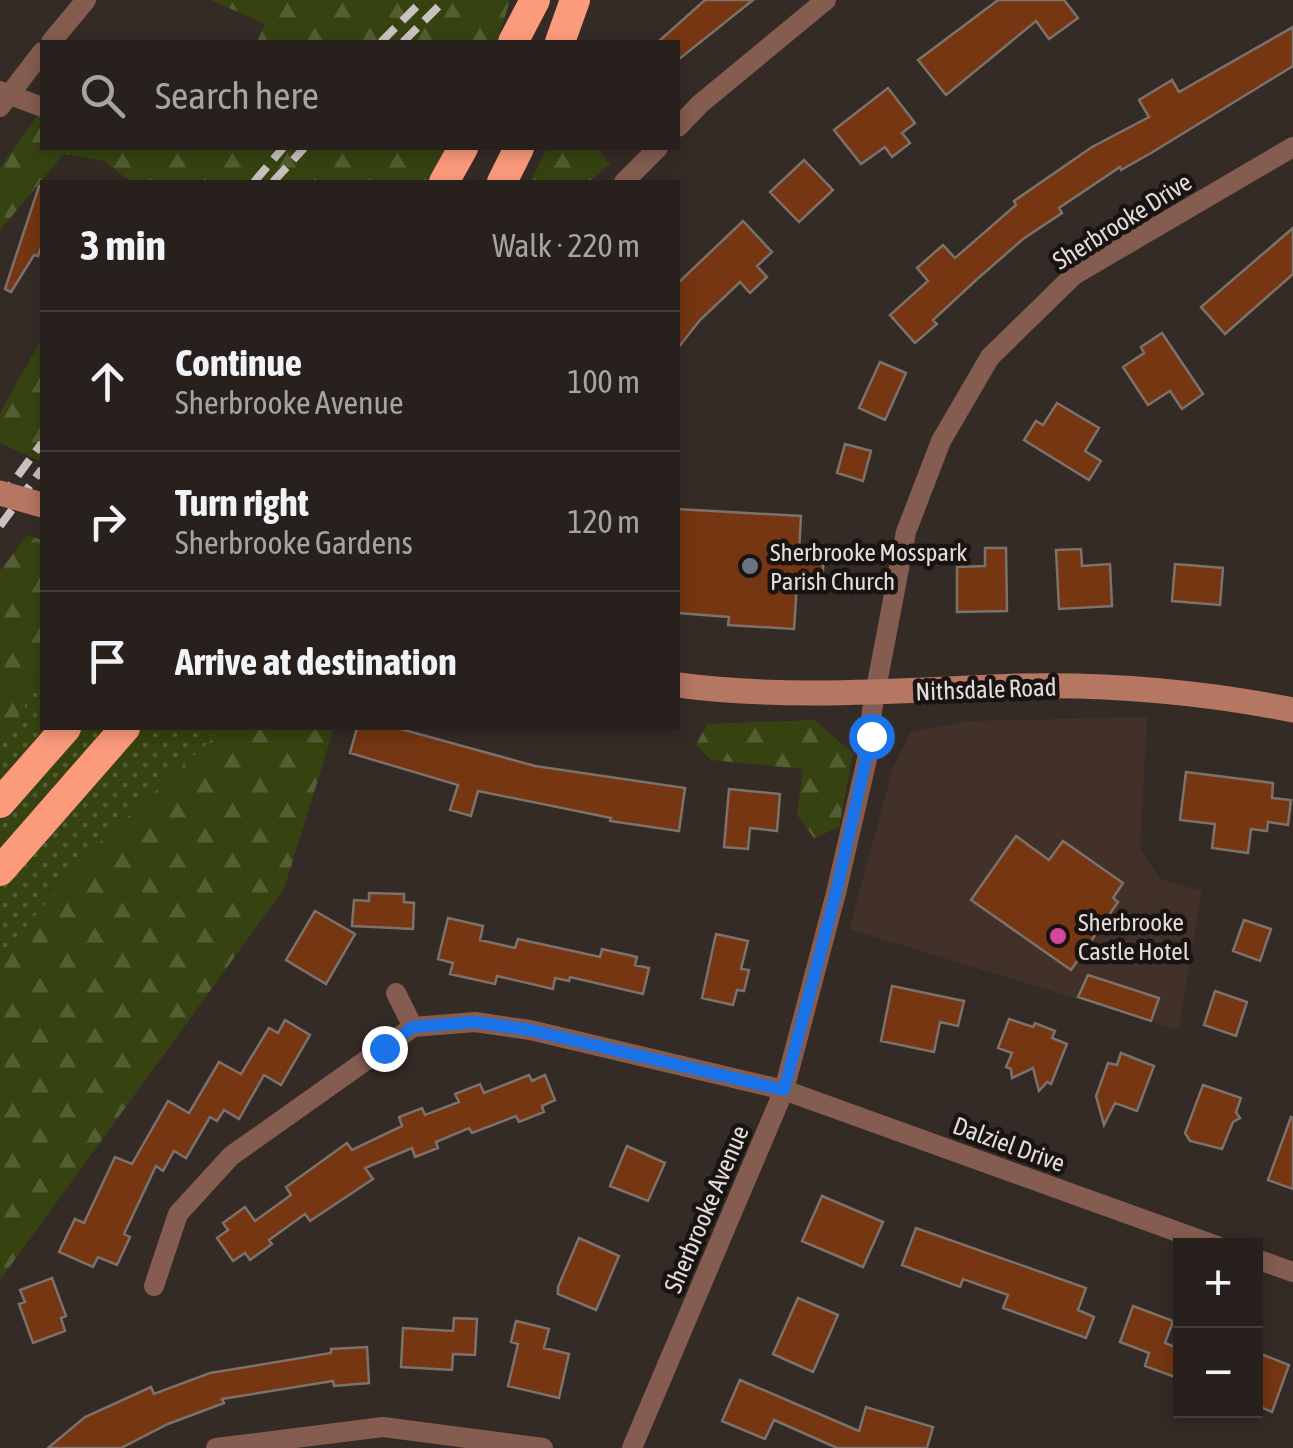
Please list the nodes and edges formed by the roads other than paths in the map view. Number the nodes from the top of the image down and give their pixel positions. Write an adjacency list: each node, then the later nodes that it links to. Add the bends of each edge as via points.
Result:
1 (86, 0): 5 (street)
2 (534, 0): 6 (highway)
3 (575, 0): 7 (highway)
4 (826, 0): 11 (street)
5 (53, 40)
6 (514, 40)
7 (561, 40)
8 (40, 54): 9 (street)
9 (3, 97): 10 (street)
10 (40, 106)
11 (680, 125)
12 (1293, 146): 22 (street, Sherbrooke Drive, via 1074,275 990,357 941,440 906,532)
13 (461, 150): 16 (highway)
14 (519, 150): 17 (highway)
15 (656, 150): 18 (street)
16 (445, 180)
17 (503, 180)
18 (626, 180)
19 (0, 493): 20 (street, bridge)
20 (40, 504)
21 (680, 686): 22 (street, Nithsdale Road)
22 (876, 693): 23 (street, Nithsdale Road, via 1100,687); 30 (street, Sherbrooke Avenue, via 850,836)
23 (1293, 710)
24 (64, 730): 26 (highway)
25 (123, 730): 27 (highway)
26 (0, 803)
27 (0, 872)
28 (396, 993): 29 (street)
29 (413, 1027): 30 (street, Dalziel Drive, via 475,1022 530,1030); 34 (street, via 231,1156 178,1214)
30 (784, 1090): 31 (street, Dalziel Drive); 37 (street, Sherbrooke Avenue)
31 (1195, 1238)
32 (1263, 1261): 33 (street)
33 (1293, 1272)
34 (154, 1286)
35 (216, 1448): 36 (street, via 383,1426)
36 (543, 1448)
37 (632, 1448)

